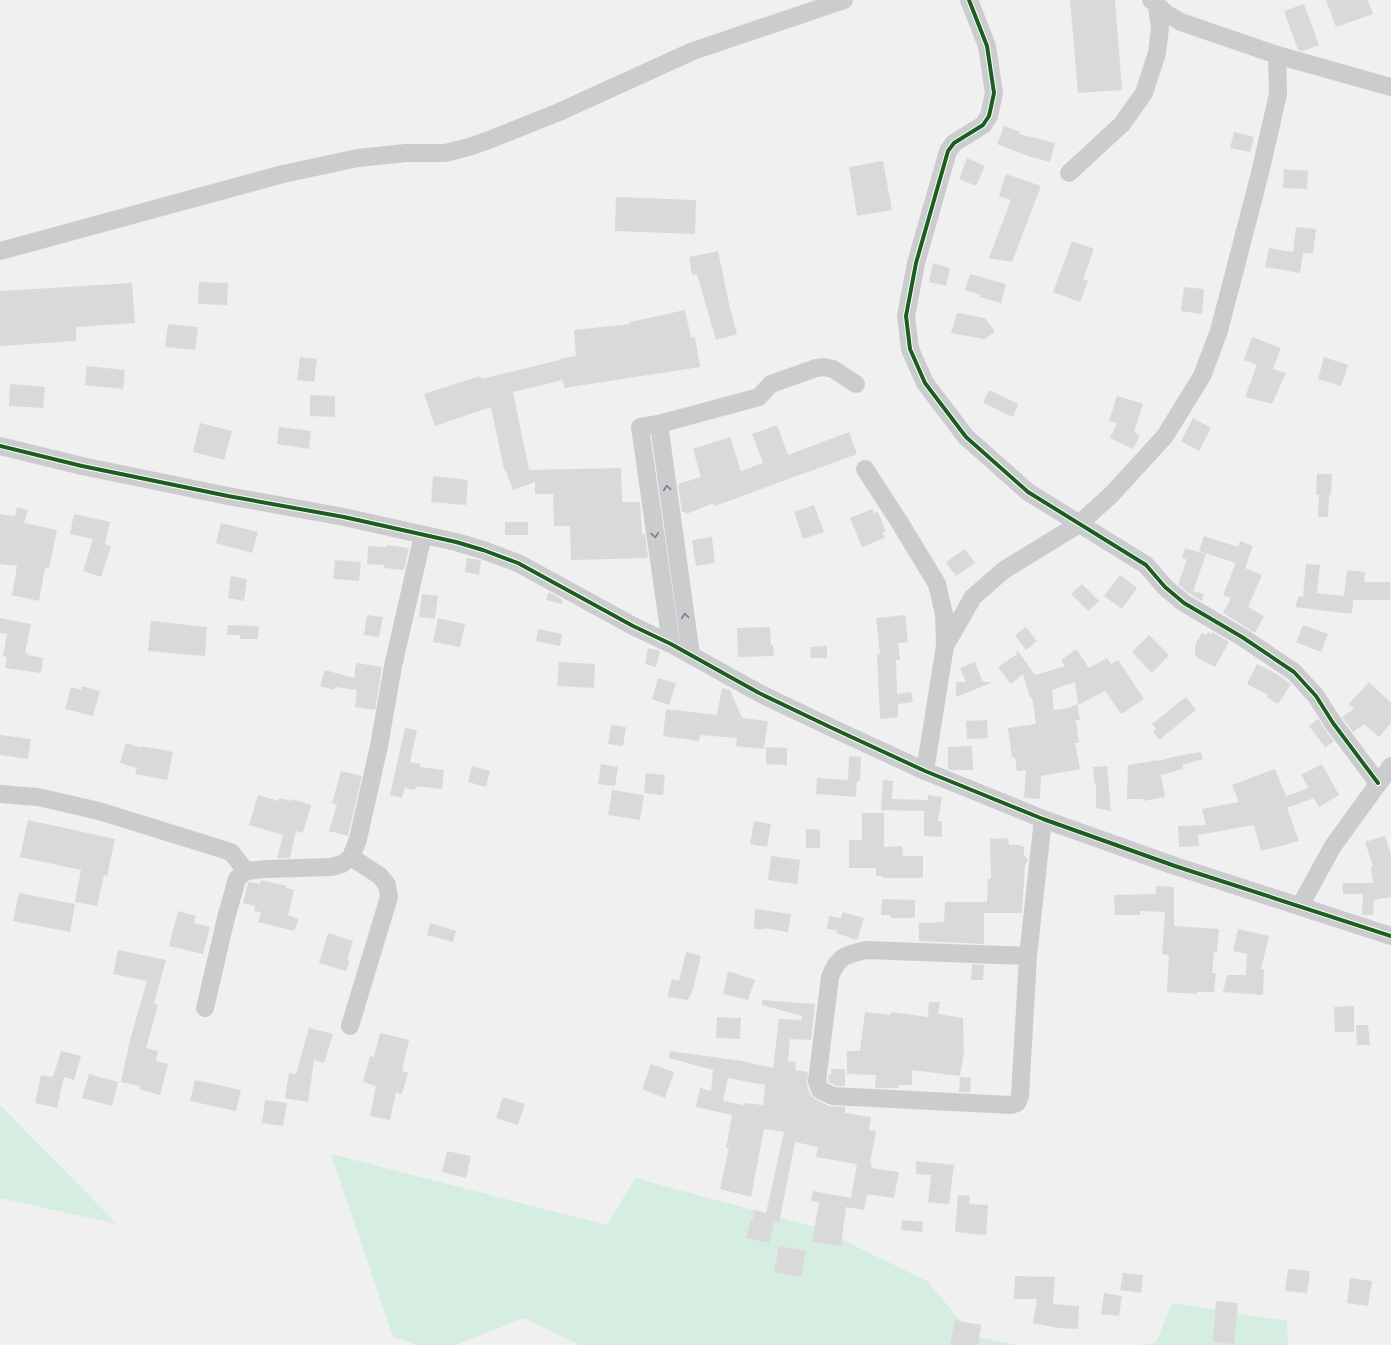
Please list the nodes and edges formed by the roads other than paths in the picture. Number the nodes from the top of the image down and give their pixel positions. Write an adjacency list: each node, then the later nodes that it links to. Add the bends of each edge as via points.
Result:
1 (844, 0): 7 (street, via 693,51 559,112 469,147 445,153 406,153 358,158 283,174)
2 (969, 0): 12 (street, via 987,46 994,93 989,116 983,125 954,143 948,151 916,264 906,316 910,349 925,383 966,437 1028,492)
3 (1155, 2): 4 (street, via 1167,14 1181,22); 6 (street, via 1160,28 1157,53 1144,93 1122,124)
4 (1277, 55): 5 (street); 12 (street, via 1278,94 1260,173 1219,331 1202,376 1165,436 1112,494)
5 (1391, 87)
6 (1069, 174)
7 (0, 251)
8 (856, 384): 9 (street, via 833,369 816,368 771,384 759,397)
9 (659, 424): 14 (street, one-way to 14, via 642,426 640,429); 16 (street, one-way to 9)
10 (1, 449): 13 (street)
11 (865, 469): 15 (street, via 937,584 944,614)
12 (1079, 524): 15 (street, via 1004,570 973,597); 19 (street, via 1146,565 1184,603 1242,637 1294,672 1316,696)
13 (423, 535): 14 (street, via 483,550 518,563); 22 (street, via 393,666 379,746 358,839)
14 (671, 644): 16 (street)
15 (945, 646): 18 (street)
16 (691, 655): 18 (street, via 759,693)
17 (1391, 766): 19 (street)
18 (925, 771): 21 (street)
19 (1378, 783): 24 (street, via 1333,846)
20 (0, 794): 23 (street, via 38,797 99,811 231,852)
21 (1044, 819): 24 (street, via 1175,866); 26 (street)
22 (351, 857): 23 (street, via 342,864 331,867); 28 (street, via 380,876 387,885 389,897)
23 (246, 871): 27 (street, via 237,879)
24 (1300, 906): 25 (street)
25 (1391, 936)
26 (1028, 956): 26 (street, via 866,950 847,955 835,964 830,977 817,1081 820,1090 833,1096 1011,1105 1017,1103 1020,1096)
27 (206, 1008)
28 (350, 1026)

